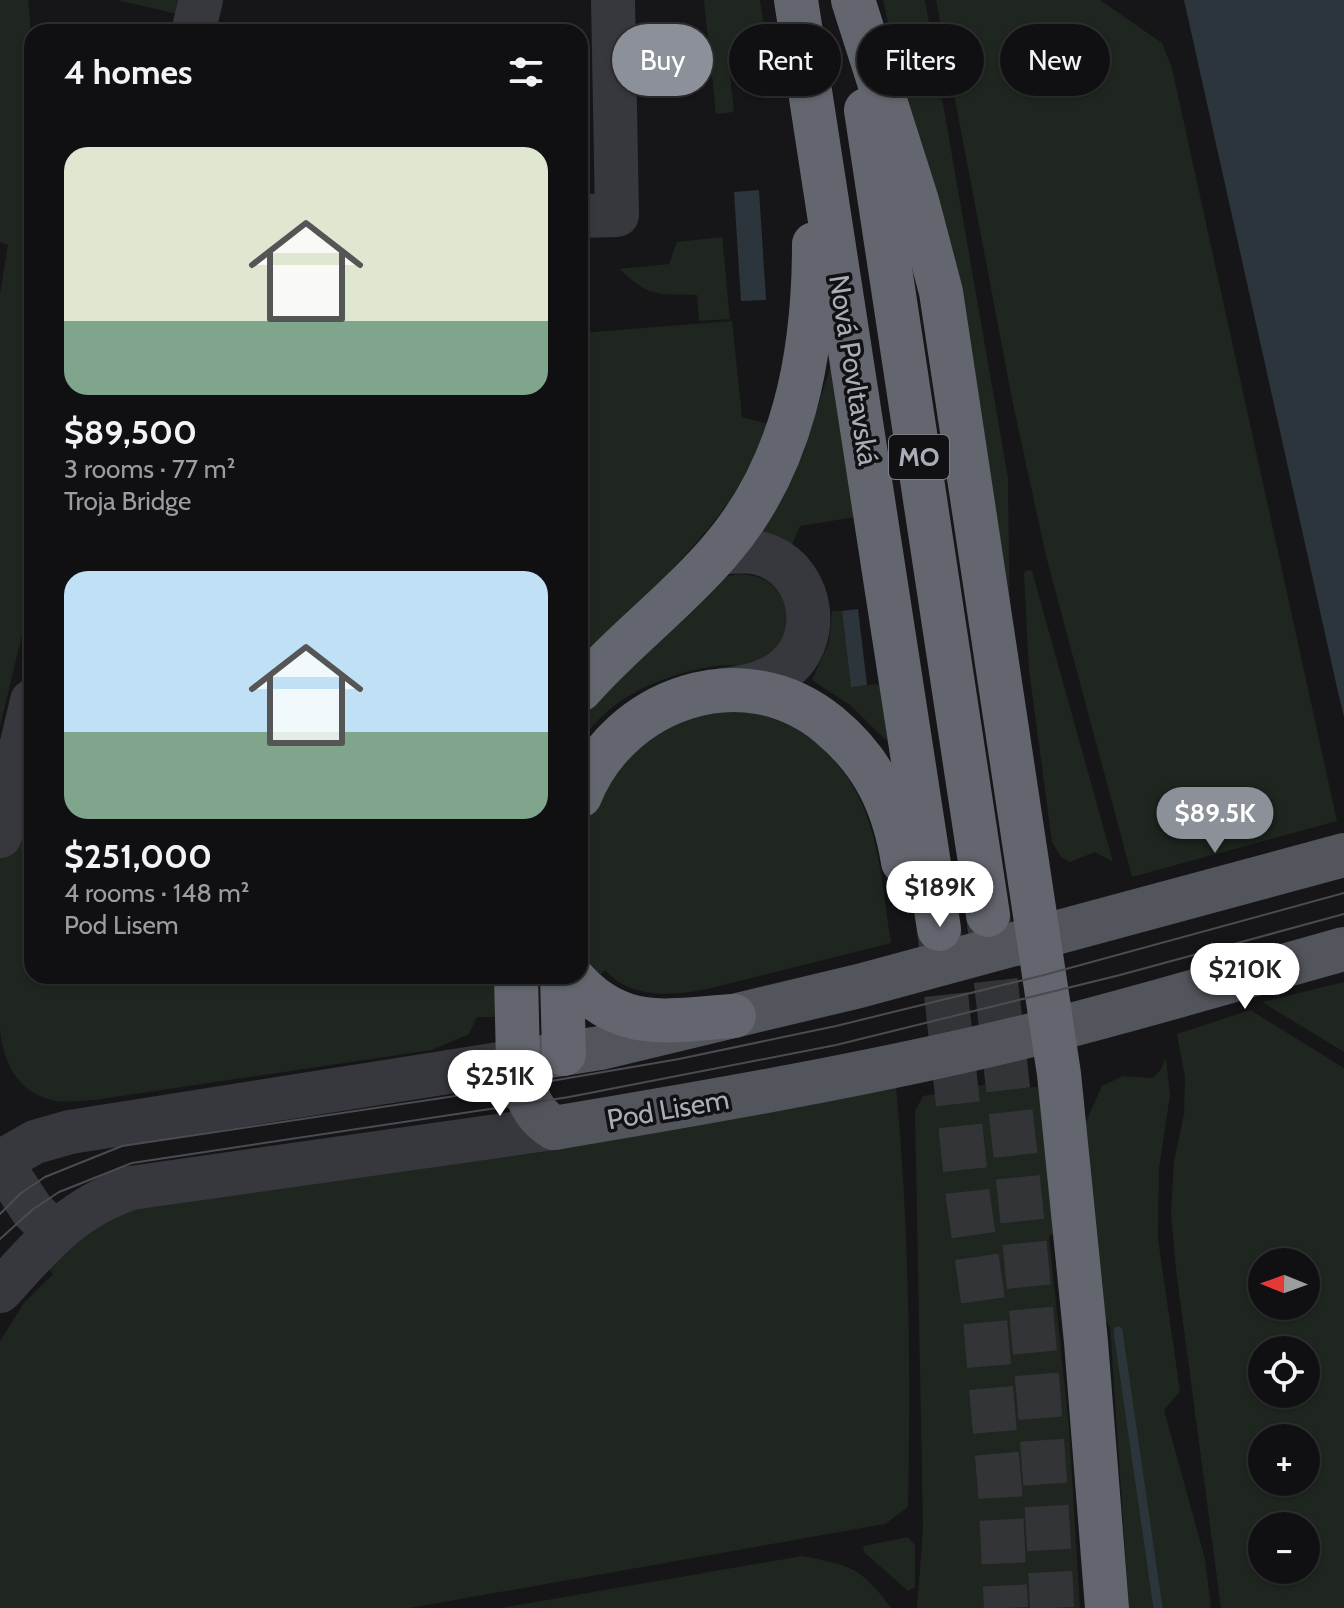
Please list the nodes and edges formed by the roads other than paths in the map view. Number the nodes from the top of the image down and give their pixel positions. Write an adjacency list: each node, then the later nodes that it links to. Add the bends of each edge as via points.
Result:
1 (201, 0): 5 (street)
2 (613, 0): 7 (street, via 617,215)
3 (796, 0): 6 (highway, Nová Povltavská / MO)
4 (851, 0): 13 (highway, Nová Povltavská / MO); 18 (highway, via 941,292)
5 (195, 24)
6 (815, 122): 8 (highway, via 814,288 804,371 767,482); 14 (highway, Nová Povltavská / MO)
7 (588, 216)
8 (719, 552): 9 (highway); 10 (street, via 769,556 787,568 819,605 798,655 782,672 760,684)
9 (588, 682)
10 (723, 690): 12 (highway, via 691,694 657,708 627,729); 14 (highway, Nová Povltavská / MO, via 780,699 807,711 828,724 870,770 888,800 928,932)
11 (24, 734): 15 (street)
12 (588, 777)
13 (972, 805): 14 (street); 17 (highway, Nová Povltavská / MO)
14 (922, 816)
15 (1, 828)
16 (1344, 855): 18 (main road)
17 (988, 915)
18 (1038, 939): 23 (main road); 24 (highway)
19 (1344, 949): 24 (main road, Pod Lisem)
20 (516, 984): 26 (highway)
21 (562, 984): 25 (highway)
22 (580, 984): 23 (highway, via 598,1001 651,1022)
23 (734, 1016): 25 (main road)
24 (1053, 1030): 27 (main road, Pod Lisem, via 845,1076); 31 (highway)
25 (564, 1054): 26 (main road); 27 (main road, via 569,1097)
26 (518, 1061): 27 (main road, via 530,1102); 28 (street, via 70,1132 35,1142)
27 (554, 1128): 29 (street, Pod Lisem, via 131,1188 102,1198)
28 (0, 1161): 29 (street, via 32,1210)
29 (54, 1232): 30 (street, Pod Lisem)
30 (0, 1291)
31 (1107, 1608)

